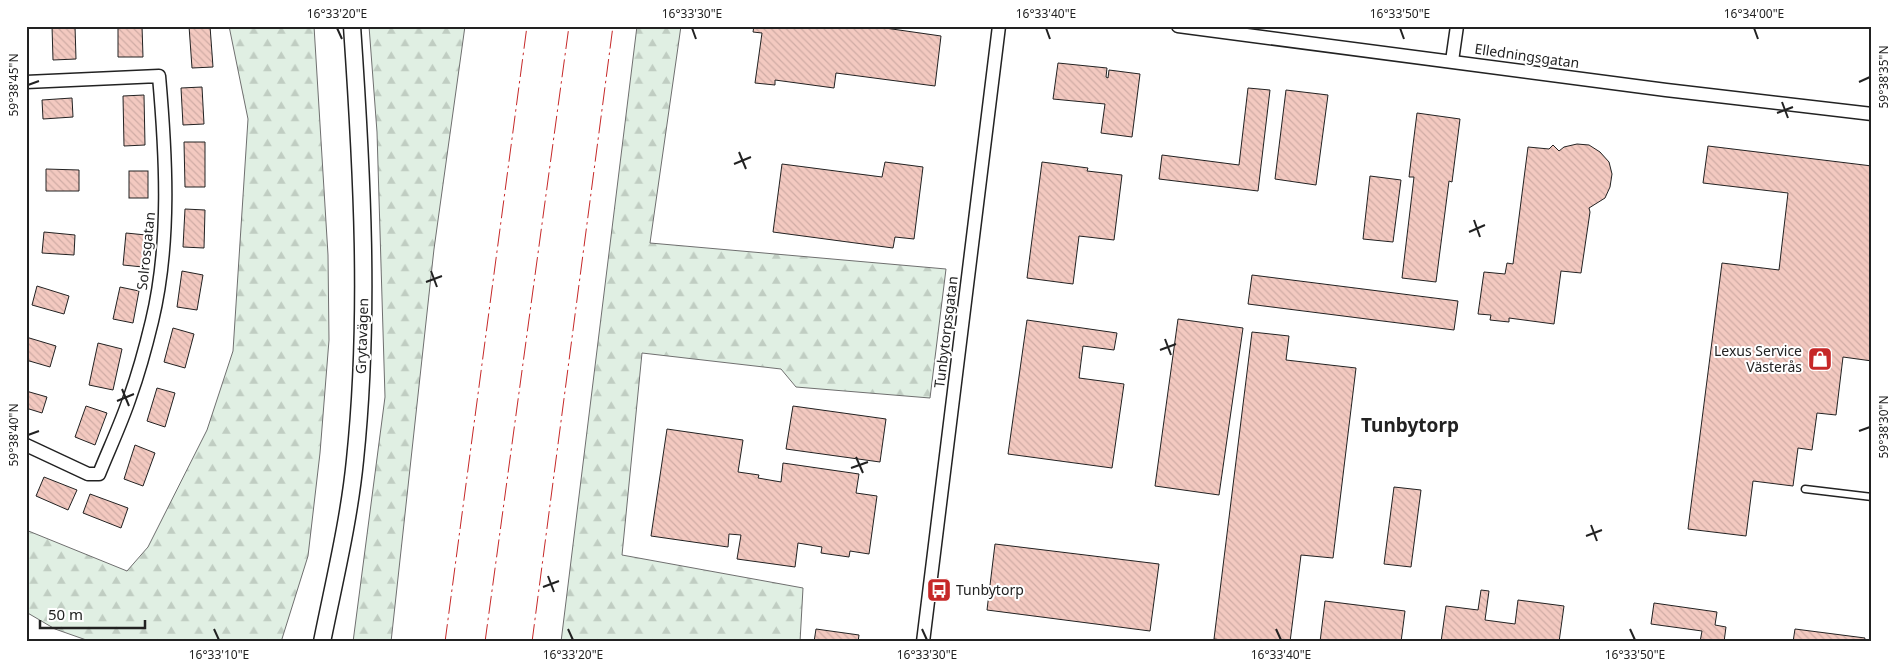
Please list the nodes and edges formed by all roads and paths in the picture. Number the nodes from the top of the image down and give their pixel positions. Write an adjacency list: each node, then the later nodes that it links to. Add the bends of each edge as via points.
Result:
1 (352, 26): 11 (street, Grytavägen, via 359,128 364,313 355,462)
2 (999, 26): 12 (street, Tunbytorpsgatan)
3 (1178, 26): 5 (street, Elledningsgatan)
4 (1457, 26): 5 (street)
5 (1452, 61): 7 (street, Elledningsgatan)
6 (26, 82): 8 (street, Solrosgatan, via 159,76 166,202 152,319 130,396 99,474 88,474)
7 (1872, 114)
8 (26, 445)
9 (1805, 489): 10 (lane)
10 (1872, 497)
11 (322, 642)
12 (923, 642)

